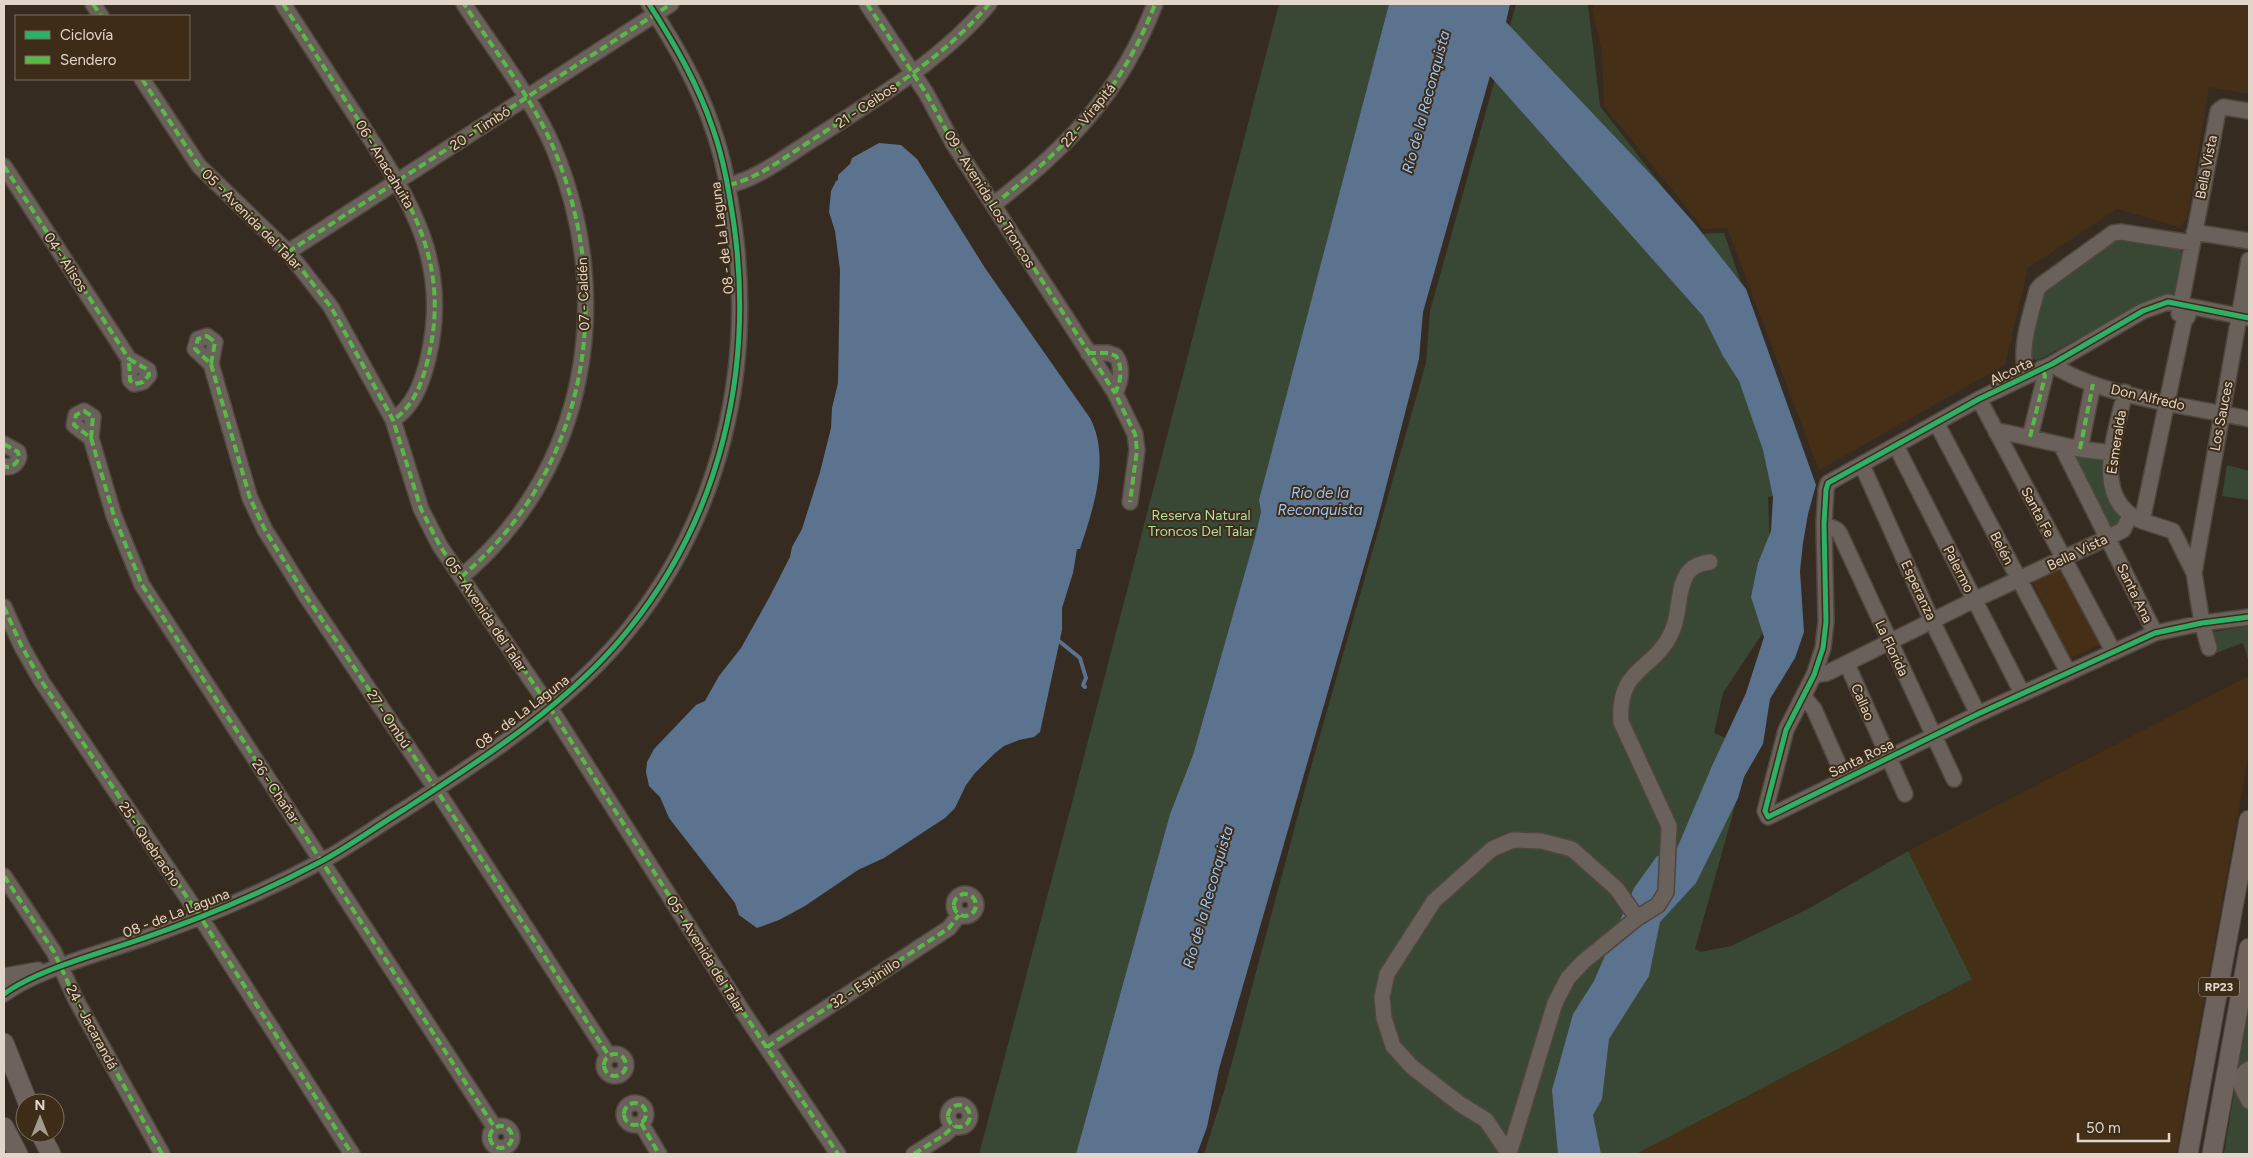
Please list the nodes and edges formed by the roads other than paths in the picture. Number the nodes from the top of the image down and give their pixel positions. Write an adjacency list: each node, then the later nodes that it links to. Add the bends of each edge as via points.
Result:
1 (93, 4): 9 (street)
2 (283, 4): 15 (street, 06 - Anacahuita)
3 (464, 4): 12 (street, 07 - Caldén)
4 (671, 4): 8 (street, 20 - Timbó)
5 (867, 4): 10 (street, 09 - Avenida Los Troncos)
6 (989, 4): 10 (street, 21 - Ceibos, via 951,43)
7 (1155, 4): 17 (street, 22 - Virapitá, via 1131,56 1094,111 1059,151)
8 (653, 9): 12 (street, 20 - Timbó); 16 (street, 08 - de La Laguna, via 674,43 710,119)
9 (100, 15)
10 (912, 73): 16 (street, 21 - Ceibos, via 756,176); 17 (street, 09 - Avenida Los Troncos)
11 (143, 80): 20 (street, 05 - Avenida del Talar, via 199,166)
12 (526, 99): 15 (street, 20 - Timbó); 57 (street, 07 - Caldén, via 553,147 574,213 580,241 586,312 584,353 566,425 541,482 502,539)
13 (2249, 111): 18 (street, Bella Vista, via 2223,107 2218,111)
14 (4, 166): 25 (street, 04 - Alisos)
15 (398, 181): 20 (street, 20 - Timbó); 36 (street, 06 - Anacahuita, via 420,226 427,249 435,319 426,368 418,390 404,412)
16 (728, 185): 73 (street, 08 - de La Laguna, via 739,276 739,349 726,428 706,493 678,557 644,610 584,679)
17 (994, 205): 24 (street, 09 - Avenida Los Troncos)
18 (2193, 238): 19 (street); 22 (street, Bella Vista); 28 (street, via 2114,233 2041,284 2024,345)
19 (2249, 241)
20 (288, 252): 36 (street, 05 - Avenida del Talar, via 331,306)
21 (2249, 260): 23 (street, Los Sauces)
22 (2183, 312): 23 (street, Alcorta); 27 (street, Alcorta, via 2168,302 2143,311); 33 (street, Bella Vista, via 2184,321)
23 (2244, 322): 34 (street, Los Sauces)
24 (1088, 353): 31 (street, 09 - Avenida Los Troncos); 31 (street, via 1116,356 1120,370)
25 (129, 359)
26 (211, 364): 79 (street, 27 - Ombú, via 258,517 306,596)
27 (2047, 366): 28 (street, Alcorta); 29 (street, Don Alfredo); 39 (street)
28 (2026, 375): 32 (street, Alcorta)
29 (2094, 384): 30 (street, Don Alfredo); 44 (street)
30 (2124, 392): 33 (street, Don Alfredo); 45 (street, Esmeralda)
31 (1115, 393): 48 (street, 09 - Avenida Los Troncos, via 1136,442)
32 (1979, 399): 37 (street, Alcorta); 38 (street, Santa Fe)
33 (2167, 403): 34 (street, Don Alfredo); 49 (street, Bella Vista)
34 (2221, 413): 35 (street, Don Alfredo); 52 (street, Los Sauces)
35 (2249, 419)
36 (393, 420): 57 (street, 05 - Avenida del Talar, via 426,520)
37 (1937, 424): 43 (street, Alcorta); 58 (street, Belén)
38 (1996, 432): 39 (street); 54 (street, Santa Fe)
39 (2030, 437): 42 (street)
40 (91, 438): 82 (street, 26 - Chañar, via 114,516 142,585)
41 (4, 444): 47 (street, via 18,452 19,457 14,465)
42 (2061, 445): 44 (street); 53 (street, Santa Ana)
43 (1896, 446): 46 (street, Alcorta); 59 (street, Palermo)
44 (2080, 449): 45 (street)
45 (2112, 453): 49 (street, Esmeralda, via 2110,484 2123,510)
46 (1862, 465): 50 (street, Alcorta, via 1828,483); 62 (street, Esperanza)
47 (4, 466)
48 (1130, 502)
49 (2136, 518): 51 (street); 53 (street, Bella Vista)
50 (1824, 524): 65 (street, La Florida, via 1840,534); 70 (street, Santa Rosa, via 1826,629)
51 (2173, 531): 52 (street); 56 (street, Los Sauces)
52 (2199, 536): 56 (street, Los Sauces)
53 (2108, 538): 54 (street, Bella Vista); 64 (street, Santa Ana)
54 (2063, 559): 58 (street, Bella Vista); 67 (street, Santa Fe)
55 (1710, 562): 86 (street, via 1698,564 1688,572 1682,585 1674,628 1667,642 1623,689 1621,722 1669,826 1666,892 1658,906)
56 (2194, 573): 63 (street, Los Sauces)
57 (461, 577): 73 (street, 05 - Avenida del Talar)
58 (2018, 580): 59 (street, Bella Vista); 69 (street, Belén)
59 (1974, 600): 62 (street, Bella Vista); 71 (street, Palermo)
60 (4, 607): 85 (street, 25 - Quebracho, via 42,682)
61 (2249, 617): 63 (street, Santa Rosa)
62 (1932, 621): 65 (street, Bella Vista); 74 (street, Esperanza)
63 (2202, 623): 64 (street, Santa Rosa); 66 (street, Los Sauces)
64 (2155, 633): 67 (street, Santa Rosa)
65 (1889, 643): 68 (street, Bella Vista); 75 (street, La Florida)
66 (2209, 648)
67 (2113, 651): 69 (street, Santa Rosa)
68 (1847, 664): 70 (street, Bella Vista); 76 (street, Callao)
69 (2068, 672): 71 (street, Santa Rosa)
70 (1814, 675): 72 (street, Santa Rosa)
71 (2022, 693): 74 (street, Santa Rosa)
72 (1804, 697): 77 (street, via 1814,709); 77 (street, Santa Rosa, via 1786,730 1765,811 1768,817)
73 (550, 708): 79 (street, 08 - de La Laguna); 92 (street, 05 - Avenida del Talar)
74 (1978, 714): 75 (street, Santa Rosa)
75 (1933, 735): 76 (street, Santa Rosa); 78 (street, La Florida)
76 (1887, 758): 77 (street, Santa Rosa); 80 (street, Callao)
77 (1845, 779)
78 (1954, 779)
79 (436, 789): 82 (street, 08 - de La Laguna); 93 (street, 27 - Ombú)
80 (1905, 794)
81 (2249, 824): 96 (main road, RP23)
82 (323, 861): 85 (street, 08 - de La Laguna); 104 (street, 26 - Chañar)
83 (4, 876): 88 (street, 24 - Jacarandá)
84 (960, 915): 92 (street, 32 - Espinillo, via 949,928)
85 (200, 918): 88 (street, 08 - de La Laguna); 109 (street, 25 - Quebracho)
86 (1637, 918): 113 (street, via 1568,978 1555,1003); 113 (street, via 1617,889 1572,849 1541,841 1513,840 1492,849 1434,901 1387,974 1382,997 1384,1018 1393,1046 1412,1067 1486,1120)
87 (2249, 948): 97 (main road, RP23)
88 (61, 967): 89 (street, 08 - de La Laguna); 90 (street, 08 - de La Laguna); 108 (street, 24 - Jacarandá)
89 (4, 976)
90 (4, 994)
91 (4, 1043): 99 (main road)
92 (767, 1047): 111 (street, 05 - Avenida del Talar)
93 (609, 1056)
94 (4, 1069): 98 (main road)
95 (2249, 1069): 100 (street, via 2239,1079)
96 (2202, 1080): 97 (main road); 114 (main road, RP23)
97 (2225, 1084): 115 (main road, RP23)
98 (17, 1093)
99 (24, 1093)
100 (2249, 1101)
101 (641, 1124): 110 (street)
102 (4, 1126): 106 (main road)
103 (954, 1126): 112 (street)
104 (495, 1128)
105 (45, 1143): 107 (main road)
106 (18, 1154)
107 (51, 1154)
108 (162, 1154)
109 (352, 1154)
110 (660, 1154)
111 (838, 1154)
112 (914, 1154)
113 (1509, 1154)
114 (2188, 1154)
115 (2212, 1154)

